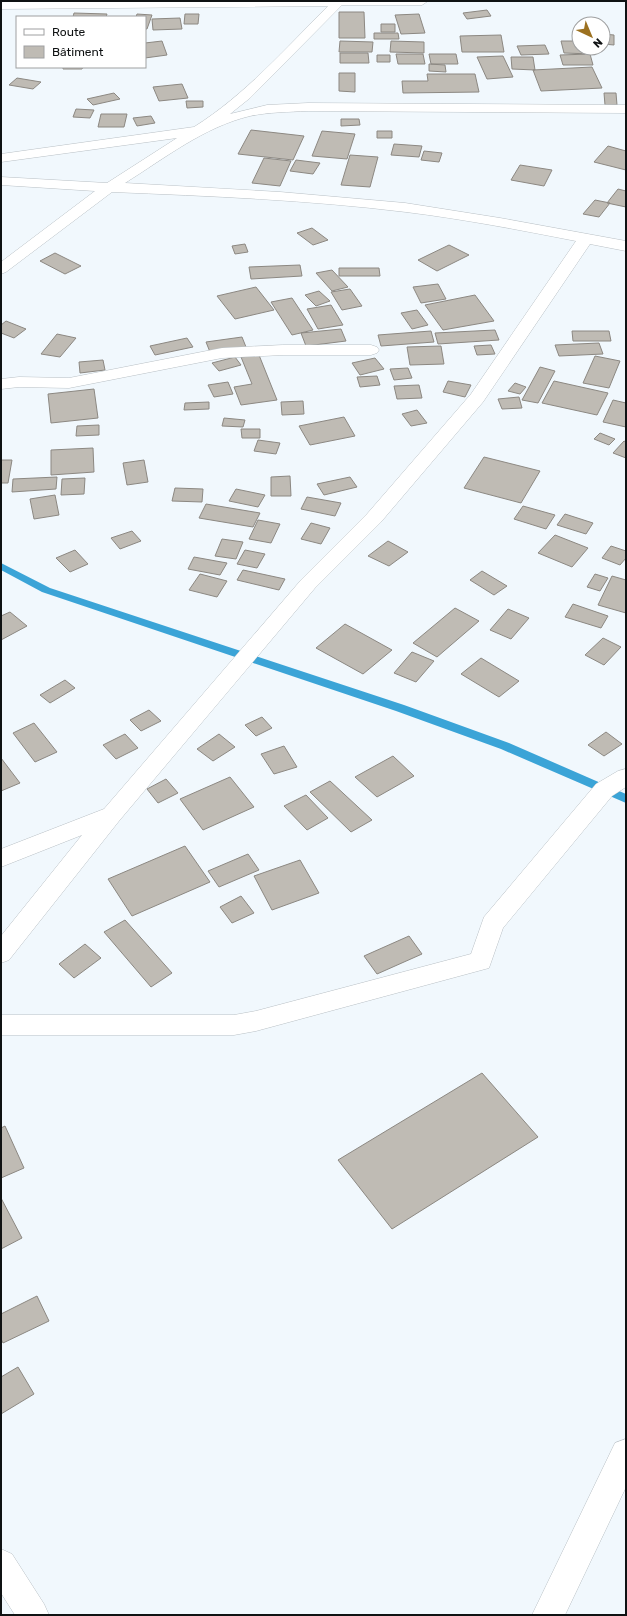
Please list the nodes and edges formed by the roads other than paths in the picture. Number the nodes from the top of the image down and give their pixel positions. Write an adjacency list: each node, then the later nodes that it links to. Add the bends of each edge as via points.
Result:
1 (229, 1): 3 (street); 4 (street)
2 (422, 1): 3 (street)
3 (339, 2): 6 (street, via 244,95 216,119)
4 (1, 5)
5 (626, 109): 6 (street, via 267,109 246,113)
6 (196, 131): 7 (street); 9 (street)
7 (1, 158)
8 (1, 181): 9 (street)
9 (108, 188): 10 (street, via 238,193 375,204 476,218); 12 (street)
10 (586, 238): 11 (street); 16 (street, via 477,398 374,518 308,584)
11 (626, 246)
12 (1, 269)
13 (371, 350): 14 (street, via 222,353 69,383)
14 (1, 384)
15 (626, 777): 19 (street, via 604,790 492,924 481,961 234,1025)
16 (111, 815): 17 (street); 18 (street)
17 (1, 858)
18 (1, 953)
19 (1, 1025)
20 (626, 1454): 23 (street)
21 (3, 1571): 22 (street)
22 (33, 1615)
23 (548, 1615)

